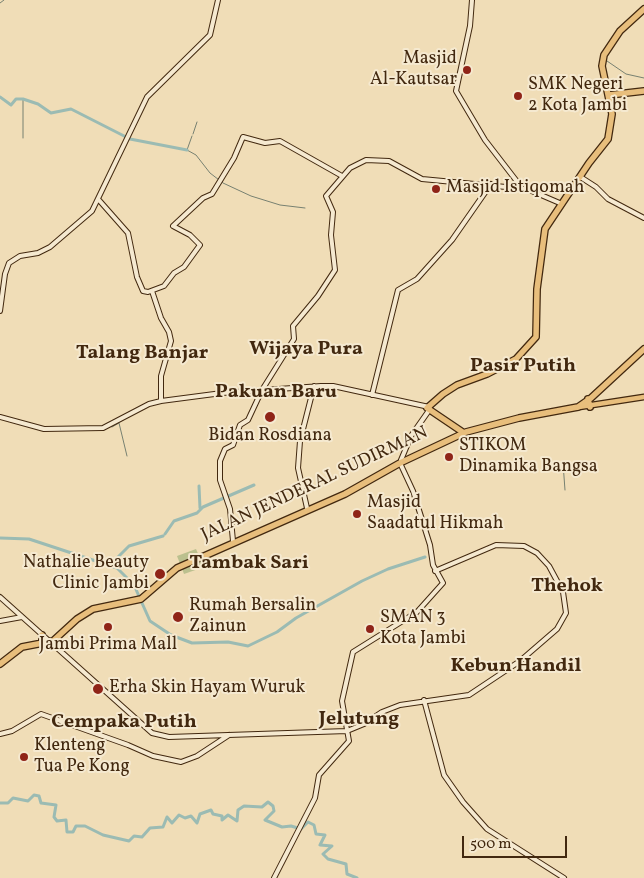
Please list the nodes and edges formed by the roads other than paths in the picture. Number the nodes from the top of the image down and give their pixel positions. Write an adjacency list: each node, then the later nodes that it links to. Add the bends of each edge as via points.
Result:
1 (218, 0): 7 (street, via 210,35 147,98)
2 (472, 0): 11 (street, via 470,26 456,91 486,140)
3 (644, 10): 5 (highway, via 620,30 602,61)
4 (644, 92): 5 (highway)
5 (610, 96): 6 (highway)
6 (613, 114): 9 (highway, via 610,139); 13 (highway, via 608,139)
7 (115, 163): 12 (street); 14 (street)
8 (342, 176): 10 (street, via 355,164 377,160 391,162 422,179); 17 (street, via 280,142 265,143 242,137 234,158 212,195 203,198 173,226 200,244 184,267 162,287); 21 (street, via 326,196 333,212 331,234 335,270 293,326 294,338)
9 (582, 178): 15 (street, via 608,200); 16 (highway, via 546,230)
10 (491, 184): 11 (street); 22 (street, via 440,253 417,279 398,290)
11 (522, 188): 13 (street)
12 (98, 199): 14 (street); 17 (street, via 128,233 142,289 144,292)
13 (562, 204): 16 (highway, via 545,229)
14 (93, 210): 18 (street, via 50,247 20,256 9,263)
15 (644, 218)
16 (541, 268): 26 (highway, via 537,289 537,333 530,346 508,364 448,390)
17 (152, 291): 24 (street, via 171,341 161,376)
18 (0, 311)
19 (644, 347): 25 (highway)
20 (314, 386): 21 (street); 22 (street, via 333,386); 31 (street, via 300,441 298,468)
21 (262, 390): 24 (street); 34 (street, via 248,420 240,424 233,445 225,449 222,456 220,478)
22 (372, 395): 26 (street)
23 (644, 398): 25 (main road)
24 (161, 401): 27 (street, via 103,428 44,429)
25 (589, 402): 28 (highway, JALAN JENDERAL SUDIRMAN)
26 (428, 408): 28 (highway); 29 (street)
27 (0, 417)
28 (464, 432): 29 (highway, JALAN JENDERAL SUDIRMAN)
29 (401, 461): 30 (highway, JALAN JENDERAL SUDIRMAN); 36 (street)
30 (375, 475): 31 (highway, JALAN JENDERAL SUDIRMAN); 32 (highway, JALAN JENDERAL SUDIRMAN, via 346,494)
31 (307, 508): 32 (highway, JALAN JENDERAL SUDIRMAN)
32 (289, 517): 33 (highway, JALAN JENDERAL SUDIRMAN)
33 (251, 534): 34 (highway, JALAN JENDERAL SUDIRMAN); 35 (highway, JALAN JENDERAL SUDIRMAN)
34 (234, 540): 35 (highway, JALAN JENDERAL SUDIRMAN)
35 (195, 559): 41 (highway, JALAN JENDERAL SUDIRMAN, via 172,571 139,598 104,605 85,613)
36 (435, 571): 43 (street, via 496,545 524,546 539,555 563,592 567,609 560,626 520,661 469,695); 44 (street, via 443,583 417,612 354,650 342,702)
37 (2, 597): 38 (street); 41 (street)
38 (22, 616): 39 (street); 40 (street)
39 (0, 621)
40 (42, 638): 41 (highway); 42 (highway, via 21,646)
41 (51, 641): 42 (highway, via 22,647); 46 (street, via 153,732 169,736)
42 (0, 663)
43 (424, 700): 44 (street, via 400,704); 48 (street, via 444,775 466,806 486,829)
44 (346, 730): 46 (street); 47 (street, via 350,739 318,776 316,796)
45 (0, 734): 46 (street, via 12,731 41,714 153,756 181,762)
46 (229, 734)
47 (274, 878)
48 (564, 878)

